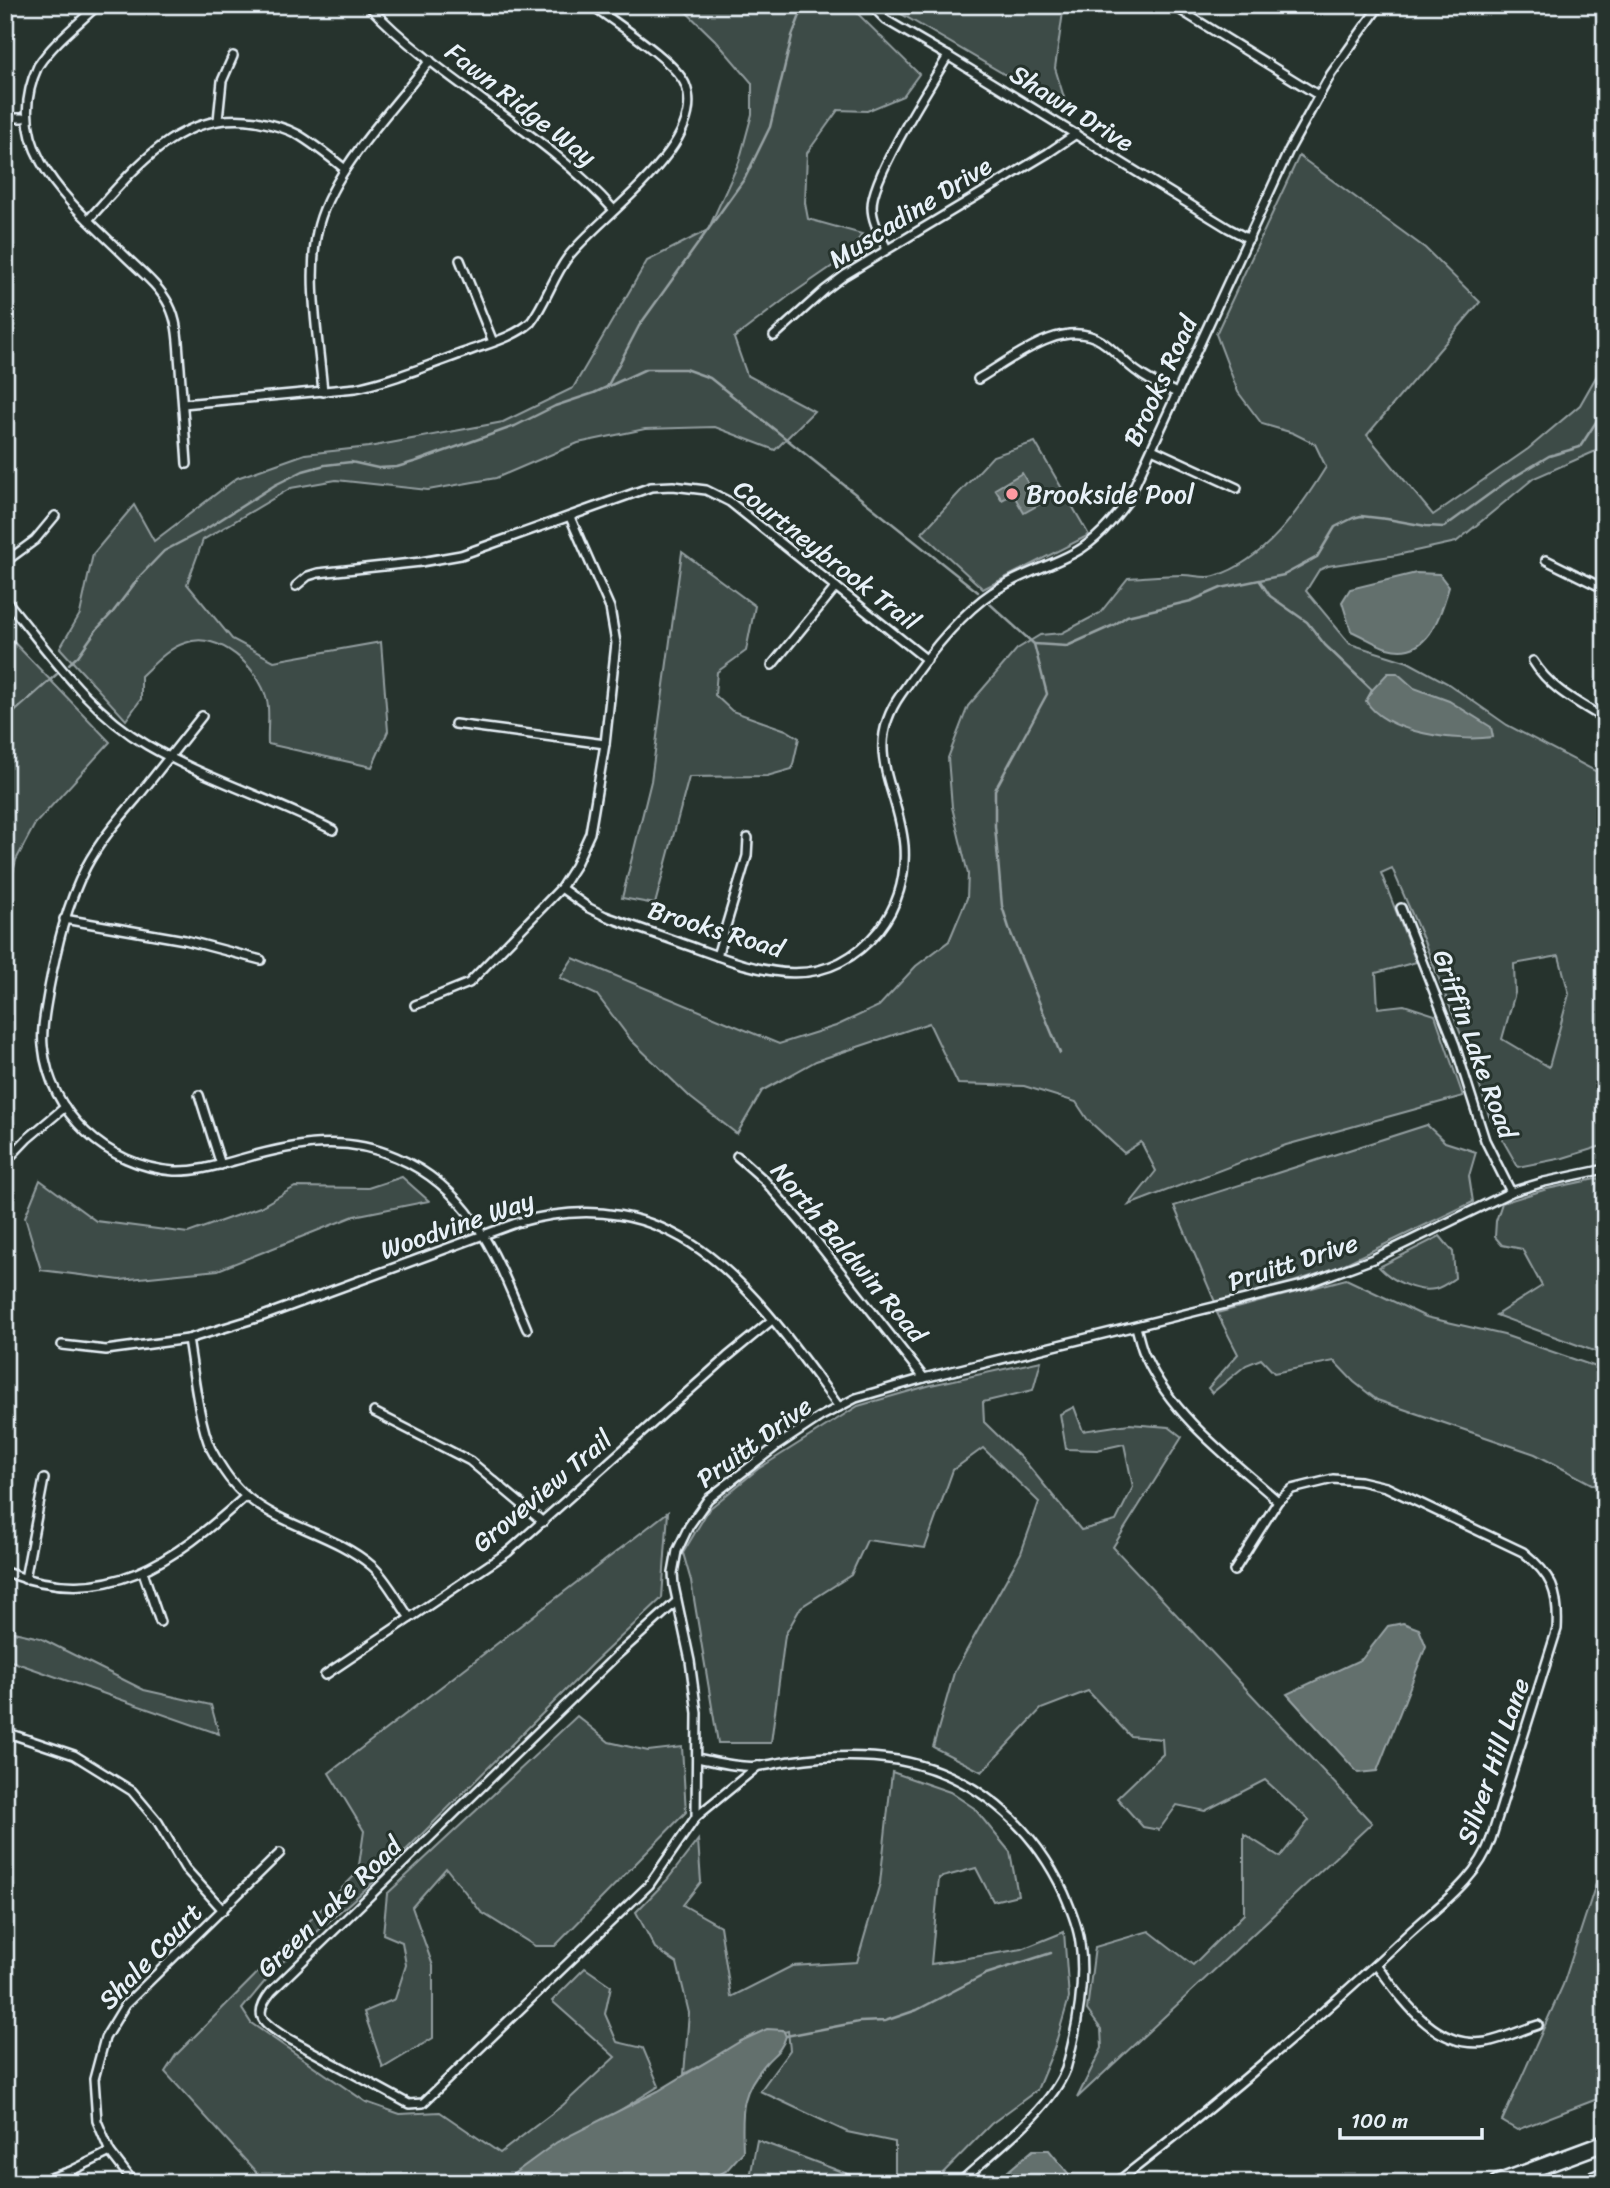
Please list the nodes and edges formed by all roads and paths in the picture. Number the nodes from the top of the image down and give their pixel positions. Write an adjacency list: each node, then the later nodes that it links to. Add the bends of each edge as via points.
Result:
1 (98, 5): 12 (street, via 39,64 25,94)
2 (368, 5): 9 (street, Fawn Ridge Way)
3 (592, 5): 16 (street, via 673,67 689,101 684,123 658,167)
4 (1172, 5): 10 (street)
5 (1380, 5): 10 (street, Brooks Road)
6 (876, 10): 7 (street, Shawn Drive)
7 (948, 56): 14 (street, Shawn Drive); 19 (street, via 874,191 874,219)
8 (233, 57): 13 (street, via 222,81)
9 (430, 60): 15 (street); 16 (street, Fawn Ridge Way, via 565,163)
10 (1318, 95): 18 (street, Brooks Road)
11 (5, 118): 12 (street)
12 (22, 118): 17 (street, via 25,141 38,170)
13 (218, 120): 15 (street, via 246,120 297,134); 17 (street, via 195,126 159,147)
14 (1076, 134): 18 (street, Shawn Drive); 19 (street, Muscadine Drive)
15 (345, 169): 24 (street, via 325,204 314,247)
16 (614, 211): 22 (street, via 566,259 531,322)
17 (88, 220): 26 (street, via 170,306 177,332)
18 (1249, 239): 25 (street, Brooks Road)
19 (887, 248): 21 (street, Muscadine Drive, via 825,290)
20 (460, 260): 22 (street)
21 (774, 336)
22 (493, 342): 24 (street, via 384,382)
23 (978, 379): 25 (street, via 1048,339 1079,332 1101,341 1139,373)
24 (323, 392): 26 (street)
25 (1177, 393): 27 (street, Brooks Road)
26 (183, 404): 28 (street)
27 (1152, 449): 29 (street); 38 (street, Brooks Road, via 1127,502 1100,534 1073,554 990,594 962,618)
28 (187, 464)
29 (1237, 488)
30 (55, 516): 33 (street, via 35,540)
31 (570, 517): 34 (street, Courtneybrook Trail, via 461,555 318,573); 35 (street, Courtneybrook Trail, via 650,488 706,490 730,502); 44 (street, via 615,626 616,660)
32 (1546, 561): 36 (street)
33 (5, 562)
34 (296, 586)
35 (836, 587): 38 (street, Courtneybrook Trail); 40 (street)
36 (1605, 589)
37 (5, 599): 45 (street, via 97,707)
38 (927, 660): 51 (street, Brooks Road, via 896,702 882,733 904,866 899,891 883,924 850,955 810,972 776,973)
39 (1533, 661): 42 (street, via 1559,691)
40 (772, 665)
41 (202, 716): 45 (street)
42 (1605, 719)
43 (455, 724): 44 (street)
44 (605, 744): 48 (street, via 590,833)
45 (170, 757): 46 (street); 50 (street, via 96,850)
46 (333, 830)
47 (748, 838): 51 (street, via 747,856)
48 (561, 888): 51 (street, Brooks Road, via 605,916); 53 (street, via 469,983)
49 (1401, 908): 60 (street, Griffin Lake Road, via 1455,1045 1485,1140)
50 (64, 919): 52 (street, via 186,940); 55 (street, via 43,1036 49,1075)
51 (717, 956)
52 (261, 960)
53 (415, 1005)
54 (199, 1095): 58 (street)
55 (65, 1107): 57 (street); 58 (street, via 91,1137 132,1162 177,1171)
56 (737, 1156): 67 (street, North Baldwin Road, via 810,1233)
57 (5, 1162)
58 (221, 1165): 61 (street, via 310,1143 371,1149 412,1165 440,1184)
59 (1605, 1169): 60 (street, Pruitt Drive)
60 (1511, 1192): 63 (street, Pruitt Drive, via 1337,1274)
61 (484, 1235): 62 (street, Woodvine Way, via 559,1213 641,1220 682,1236 718,1261); 64 (street); 65 (street, Woodvine Way)
62 (772, 1320): 68 (street, Woodvine Way); 73 (street, Groveview Trail)
63 (1136, 1327): 67 (street, Pruitt Drive); 72 (street, via 1145,1357 1182,1412)
64 (527, 1329)
65 (188, 1339): 66 (street, Woodvine Way, via 106,1350); 71 (street, via 210,1446 225,1474)
66 (62, 1345)
67 (924, 1378): 68 (street, Pruitt Drive)
68 (839, 1407): 78 (street, Pruitt Drive, via 778,1446 703,1504 677,1552 673,1573)
69 (374, 1412): 73 (street, via 470,1461)
70 (44, 1479): 77 (street)
71 (246, 1496): 76 (street, via 179,1552); 79 (street, via 334,1540 374,1567)
72 (1278, 1502): 74 (street); 88 (street, Silver Hill Lane, via 1292,1489 1332,1479 1386,1487 1523,1552 1540,1566 1556,1596 1557,1629 1552,1648 1486,1854 1476,1870)
73 (543, 1522): 79 (street, Groveview Trail, via 508,1552)
74 (1234, 1571)
75 (5, 1572): 77 (street)
76 (144, 1572): 77 (street, via 86,1585); 80 (street)
77 (25, 1579)
78 (676, 1602): 83 (street, Pruitt Drive, via 693,1682); 85 (street, Green Lake Road, via 271,1992 260,2016 282,2035 379,2088 409,2104 423,2103 649,1885)
79 (410, 1618): 81 (street, Groveview Trail)
80 (160, 1622)
81 (325, 1675)
82 (5, 1732): 87 (street, via 74,1755 132,1791 158,1822 185,1868)
83 (697, 1758): 84 (street); 85 (street)
84 (758, 1766): 85 (street, Green Lake Road); 95 (street, via 864,1758 896,1760 947,1775 1001,1808 1029,1837 1056,1876 1070,1907 1081,1954 1081,1986 1066,2069 1047,2102)
85 (696, 1817)
86 (280, 1853): 87 (street, Shale Court)
87 (223, 1910): 91 (street, Shale Court, via 125,2005 105,2038 93,2079 94,2102)
88 (1376, 1964): 89 (street, via 1428,2025 1447,2037 1465,2043 1487,2042); 96 (street, Silver Hill Lane, via 1278,2053)
89 (1538, 2025)
90 (1605, 2143): 97 (highway)
91 (110, 2152): 93 (street); 94 (street, Shale Court)
92 (1605, 2175): 98 (highway)
93 (36, 2183)
94 (134, 2183)
95 (959, 2183)
96 (1116, 2183)
97 (1497, 2183)
98 (1584, 2183)

